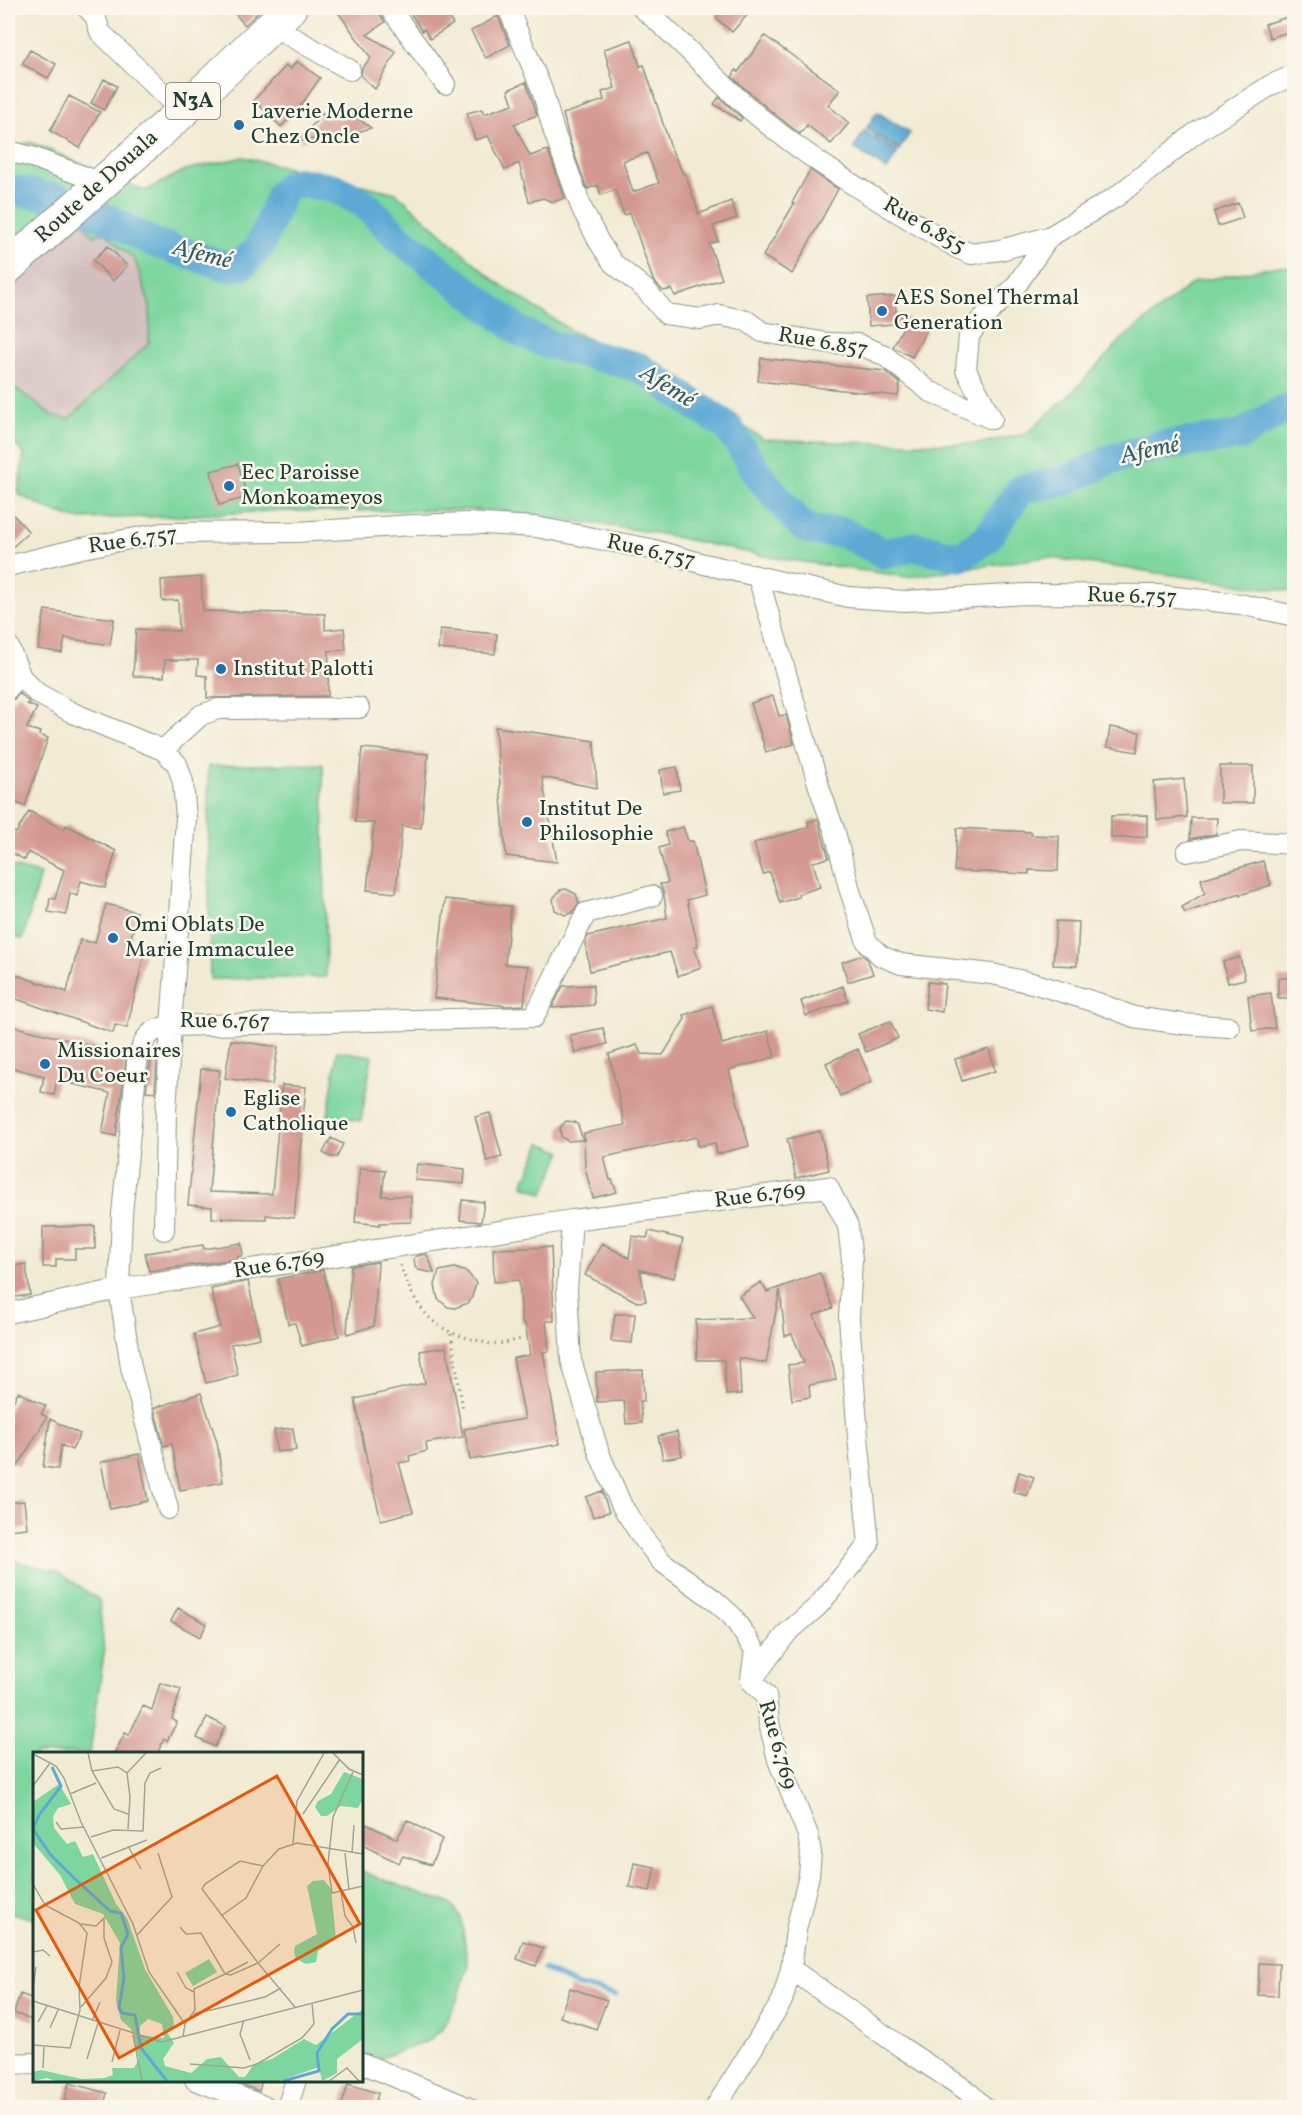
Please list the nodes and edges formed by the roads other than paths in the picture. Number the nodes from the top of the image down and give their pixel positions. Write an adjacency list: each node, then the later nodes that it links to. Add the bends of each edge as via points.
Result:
1 (87, 8): 9 (street, via 95,16 100,32)
2 (390, 8): 8 (street)
3 (508, 8): 12 (street, Rue 6.857, via 542,90 582,209 599,242 613,262 646,290 666,314 701,319 719,315 747,321 762,332 858,344 884,355 928,391 992,419 966,370 969,336 1015,286)
4 (642, 8): 12 (street, Rue 6.855, via 757,116 797,147 957,248 971,254)
5 (280, 16): 6 (street); 9 (highway, Route de Douala / N3A)
6 (350, 70)
7 (1294, 75): 12 (street, Rue 6.855, via 1270,85 1194,134 1116,196)
8 (445, 84)
9 (182, 112): 11 (highway, Route de Douala / N3A)
10 (8, 151): 11 (street, via 32,157)
11 (97, 187): 13 (highway, Route de Douala / N3A)
12 (1049, 237)
13 (8, 267)
14 (8, 566): 15 (street, Rue 6.757, via 162,533 466,524 536,527 651,549)
15 (758, 577): 16 (street, Rue 6.757, via 859,598 905,601 1027,594 1158,595 1240,604); 26 (street, via 867,942 881,956 901,964 1025,981 1134,1017)
16 (1294, 616)
17 (8, 645): 18 (street)
18 (17, 670): 19 (street); 21 (street, via 37,693 73,713)
19 (8, 689)
20 (358, 708): 21 (street, via 218,709 201,715)
21 (163, 750): 25 (street, Rue 6.767, via 177,764 186,818)
22 (1294, 844): 23 (street, via 1241,841)
23 (1187, 852)
24 (652, 897): 25 (street, Rue 6.767, via 586,913 534,1017)
25 (171, 1026): 28 (street); 29 (street, via 157,1028 145,1039 137,1062 123,1196)
26 (1229, 1027)
27 (572, 1220): 29 (street, Rue 6.769); 32 (street, via 567,1290 571,1360 599,1453 639,1534 661,1561 732,1616 755,1650); 32 (street, Rue 6.769, via 828,1187 848,1226 852,1260 849,1318 869,1544 818,1606 787,1633)
28 (164, 1230)
29 (119, 1289): 30 (street, Rue 6.769); 31 (street, via 131,1367)
30 (8, 1313)
31 (168, 1509)
32 (751, 1681): 33 (street, Rue 6.769, via 766,1695 778,1760 808,1835 811,1853)
33 (791, 1969): 42 (street, Rue 6.769, via 782,2001); 43 (street, via 966,2090)
34 (33, 2063): 36 (street)
35 (363, 2063): 41 (street)
36 (8, 2064)
37 (200, 2082): 39 (street)
38 (295, 2082): 40 (street)
39 (269, 2108)
40 (286, 2108)
41 (469, 2108)
42 (715, 2108)
43 (985, 2108)

